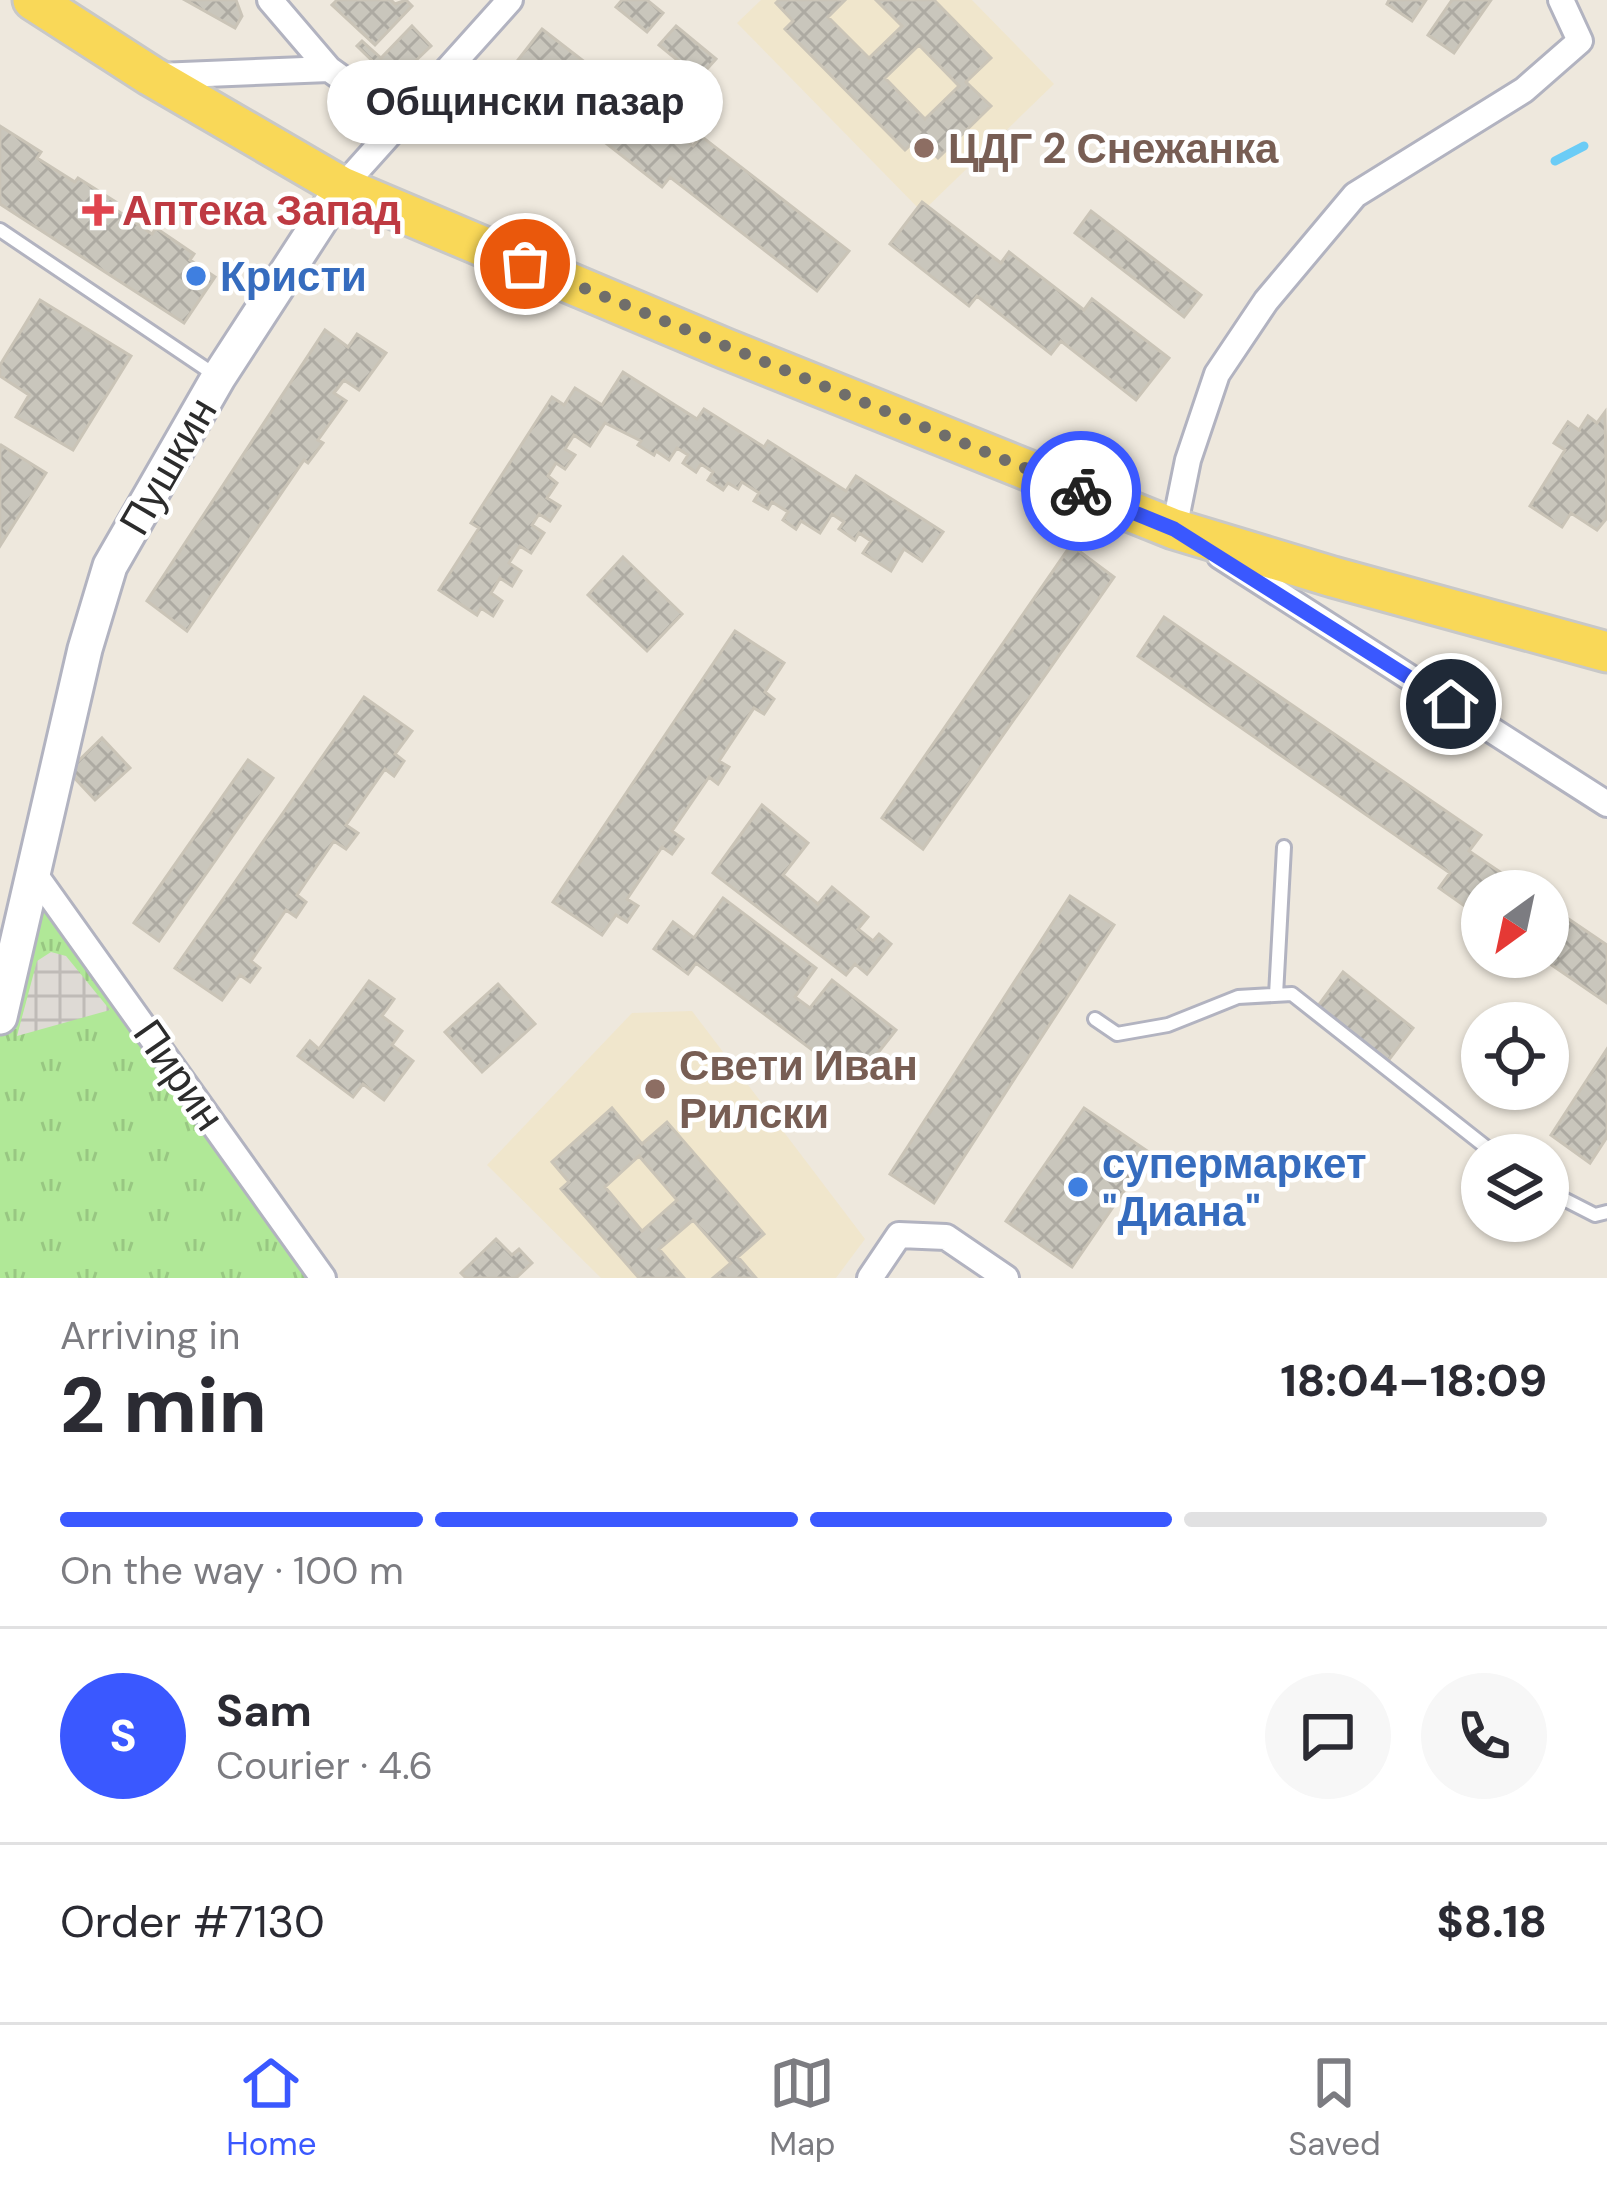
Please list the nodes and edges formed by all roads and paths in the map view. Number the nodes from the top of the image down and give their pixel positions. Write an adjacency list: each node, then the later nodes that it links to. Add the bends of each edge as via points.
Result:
1 (33, 0): 6 (main road)
2 (270, 0): 5 (street)
3 (510, 0): 7 (street, Пушкин)
4 (1561, 0): 11 (street, via 1580,41 1524,90 1355,195 1266,302 1216,374)
5 (329, 68): 6 (street); 7 (street)
6 (151, 76): 8 (main road)
7 (400, 120): 8 (street, Пушкин)
8 (342, 187): 10 (street, Пушкин); 11 (main road)
9 (0, 230): 10 (lane)
10 (218, 378): 15 (street, Пушкин, via 110,566)
11 (1174, 529): 12 (main road); 13 (street)
12 (1607, 652)
13 (1607, 804)
14 (1284, 847): 16 (lane)
15 (34, 873): 17 (street, Пушкин); 22 (street, Пирин)
16 (1276, 995): 18 (lane, via 1238,997 1168,1025 1117,1034); 19 (lane, via 1292,994)
17 (0, 1017)
18 (1095, 1019)
19 (1469, 1134)
20 (1569, 1202): 21 (lane, via 1595,1215)
21 (1607, 1212)
22 (323, 1278)
23 (870, 1278): 24 (street, via 899,1235 946,1237)
24 (1006, 1278)

